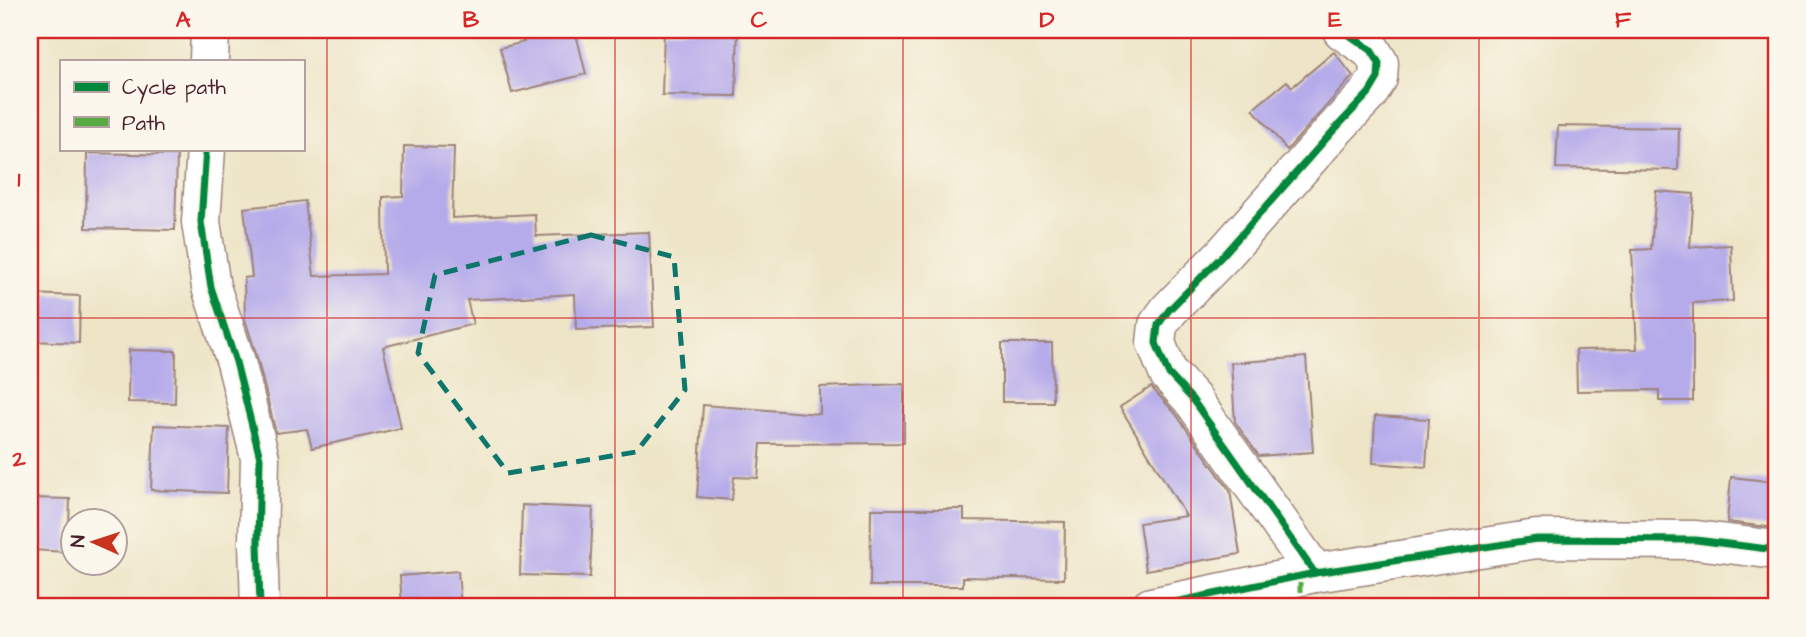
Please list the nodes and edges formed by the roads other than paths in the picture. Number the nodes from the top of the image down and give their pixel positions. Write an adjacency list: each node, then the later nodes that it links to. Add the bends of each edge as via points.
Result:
1 (210, 30): 3 (street)
2 (1342, 30): 6 (street, via 1371,50 1380,63 1378,78 1169,310 1158,325 1156,342 1168,373 1192,399)
3 (209, 60)
4 (206, 150): 7 (street, via 201,222 211,287 260,458)
5 (1776, 550): 6 (street, via 1696,540 1537,539)
6 (1315, 573): 8 (street)
7 (260, 607)
8 (1150, 607)

